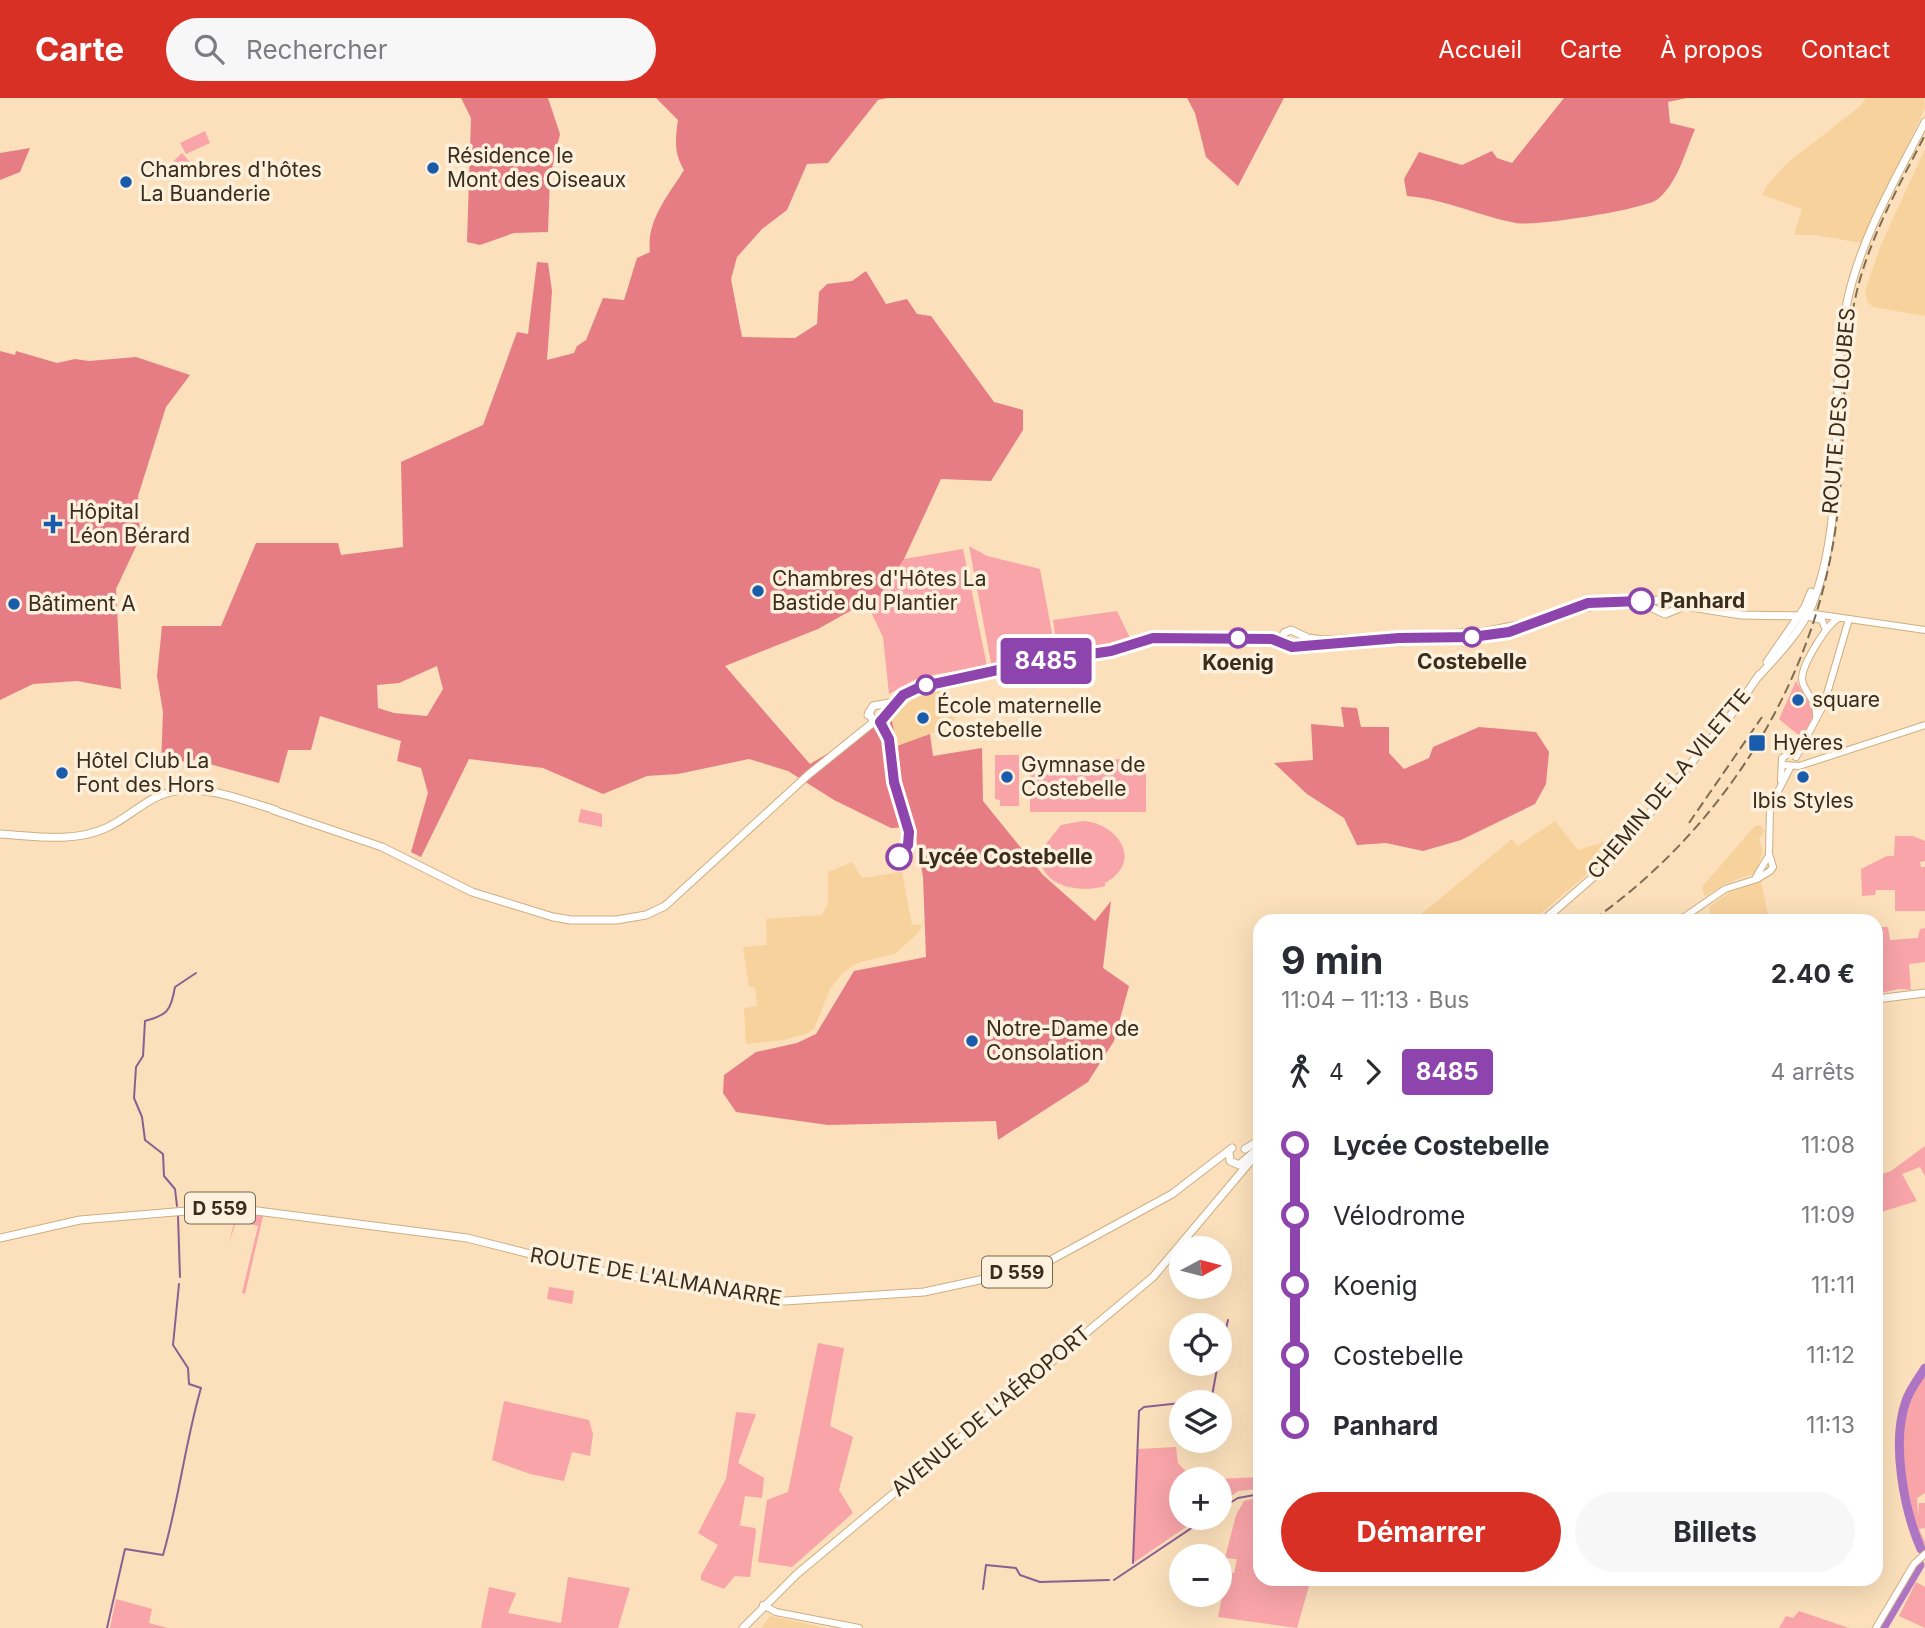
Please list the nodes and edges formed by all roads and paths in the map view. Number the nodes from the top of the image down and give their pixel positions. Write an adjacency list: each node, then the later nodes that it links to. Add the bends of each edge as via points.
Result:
1 (1925, 114): 3 (main road, ROUTE DES LOUBES)
2 (1925, 122): 3 (main road, ROUTE DES LOUBES)
3 (1906, 158): 4 (main road, ROUTE DES LOUBES, via 1869,237 1848,297 1841,335 1833,500)
4 (1826, 549): 9 (main road, ROUTE DES LOUBES); 9 (main road, ROUTE DES LOUBES)
5 (1672, 602): 6 (main road, via 1667,599); 7 (main road); 8 (main road)
6 (1660, 605): 8 (main road, via 1664,614); 12 (main road, via 1607,605)
7 (1685, 606): 8 (main road); 9 (main road, via 1722,612)
8 (1672, 611)
9 (1803, 613): 10 (street); 13 (street, via 1820,618); 20 (main road, CHEMIN DE LA VILETTE); 20 (main road, CHEMIN DE LA VILETTE, via 1789,643)
10 (1839, 618): 11 (street); 13 (street)
11 (1849, 619): 14 (street); 23 (street)
12 (1538, 621): 15 (main road, via 1466,634 1315,640); 19 (main road, via 1509,632 1472,637)
13 (1825, 628): 22 (street, via 1802,675)
14 (1925, 630)
15 (1298, 633): 16 (main road); 19 (main road)
16 (1284, 634): 17 (main road); 18 (main road)
17 (1272, 639): 18 (main road); 21 (main road, via 1153,638 1111,651 935,683)
18 (1284, 643): 19 (main road)
19 (1296, 645)
20 (1758, 677): 33 (main road, CHEMIN DE LA VILETTE, via 1606,865)
21 (898, 700): 24 (main road); 26 (main road)
22 (1814, 701): 23 (street); 27 (street)
23 (1824, 705): 27 (street)
24 (883, 706): 25 (main road, via 873,706); 26 (main road)
25 (869, 712): 28 (main road); 30 (main road)
26 (887, 714): 28 (main road)
27 (1816, 718): 31 (street)
28 (875, 721): 30 (main road)
29 (1925, 724): 31 (street, via 1806,762)
30 (861, 732): 32 (main road, via 665,906 636,918 590,921 553,917 472,892 390,850 217,793 177,791 149,800 117,822 85,835)
31 (1791, 761): 34 (street, via 1770,807 1768,866)
32 (0, 834)
33 (1550, 914)
34 (1689, 914)
35 (1925, 995): 36 (main road)
36 (1883, 1000)
37 (1253, 1146): 40 (main road)
38 (1232, 1148): 40 (main road); 42 (main road, via 1228,1153); 43 (main road, ROUTE DE L'ALMANARRE / D 559)
39 (1253, 1150): 40 (main road)
40 (1246, 1152): 44 (main road, AVENUE DE L'AÉROPORT)
41 (1253, 1157): 45 (main road, AVENUE DE L'AÉROPORT)
42 (1231, 1163): 43 (main road, ROUTE DE L'ALMANARRE / D 559); 44 (main road, ROUTE DE L'ALMANARRE); 45 (main road)
43 (1208, 1165): 46 (main road, ROUTE DE L'ALMANARRE / D 559, via 1172,1194 1040,1265 924,1292 785,1301 586,1268 452,1236 226,1208 80,1220)
44 (1242, 1165): 45 (main road, AVENUE DE L'AÉROPORT)
45 (1233, 1183): 48 (main road, AVENUE DE L'AÉROPORT, via 1153,1276)
46 (0, 1238)
47 (1922, 1556): 51 (street)
48 (763, 1605): 49 (main road, AVENUE DE L'AÉROPORT); 50 (street, via 776,1612)
49 (743, 1628)
50 (859, 1628)
51 (1876, 1628)

